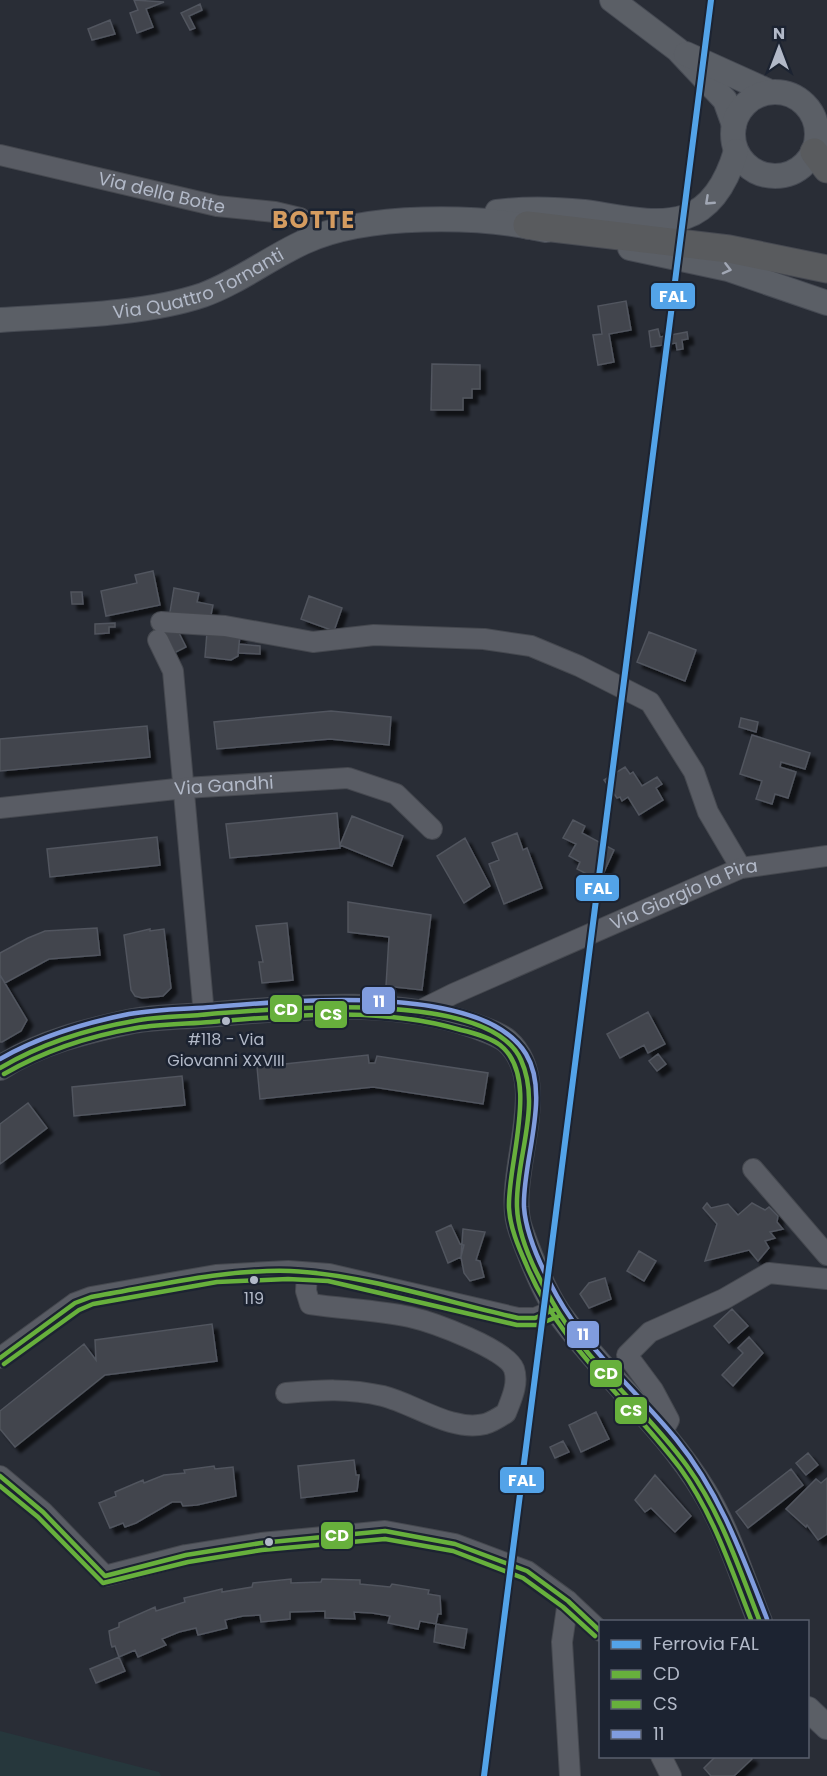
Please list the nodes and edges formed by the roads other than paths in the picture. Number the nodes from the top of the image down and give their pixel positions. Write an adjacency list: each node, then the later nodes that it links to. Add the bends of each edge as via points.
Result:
1 (612, 0): 2 (main road)
2 (678, 50): 3 (main road); 6 (main road, via 724,100)
3 (770, 92): 4 (main road); 6 (main road, via 747,103)
4 (801, 100): 5 (main road); 7 (main road, via 810,109)
5 (827, 101)
6 (734, 125): 8 (main road)
7 (821, 144): 8 (main road, via 799,169 778,176 763,175 750,168)
8 (736, 151): 10 (main road, one-way to 10, via 719,190 705,205 683,218 645,219 533,209)
9 (0, 155): 12 (street, Via della Botte, via 217,206 300,218)
10 (460, 220): 11 (main road); 12 (main road, Via Quattro Tornanti, via 375,224)
11 (527, 225): 13 (highway, via 729,249); 14 (main road, one-way to 14, via 728,269)
12 (319, 236): 15 (main road, Via Quattro Tornanti, via 232,282 183,300 121,310)
13 (827, 269)
14 (827, 303)
15 (0, 320)
16 (185, 788): 17 (street, Via Gandhi); 18 (street, Via Gandhi, via 348,778 396,794); 20 (street, via 173,671 159,631 225,626 313,642 374,635 484,639 531,646 650,702 694,772 708,812); 22 (street)
17 (0, 808)
18 (432, 829)
19 (827, 856): 20 (street, Via Giorgio la Pira)
20 (741, 868): 21 (street, Via Giorgio la Pira)
21 (417, 1012): 22 (main road, via 277,1009); 28 (main road, via 487,1030 507,1041 519,1057 528,1099 516,1205 519,1227)
22 (204, 1016): 23 (main road, via 136,1020 30,1050)
23 (0, 1068)
24 (753, 1169): 25 (street)
25 (827, 1255)
26 (307, 1272): 28 (street, via 518,1318 535,1318); 29 (street, via 216,1275 92,1297 75,1303); 30 (street, via 310,1304 411,1317 476,1341 505,1356 514,1368 516,1382 506,1413 487,1424 471,1425 357,1391 336,1388)
27 (827, 1280): 31 (street, via 769,1273 724,1299 650,1332 627,1355 669,1420)
28 (556, 1310): 31 (main road)
29 (0, 1358)
30 (286, 1393)
31 (661, 1434): 34 (main road, via 704,1490 737,1559)
32 (0, 1476): 33 (street, via 44,1512 105,1576 261,1543 385,1531 455,1544 527,1571)
33 (568, 1601): 35 (street); 37 (street, via 562,1642)
34 (759, 1620)
35 (599, 1630)
36 (662, 1758): 38 (street)
37 (570, 1776)
38 (671, 1776)

